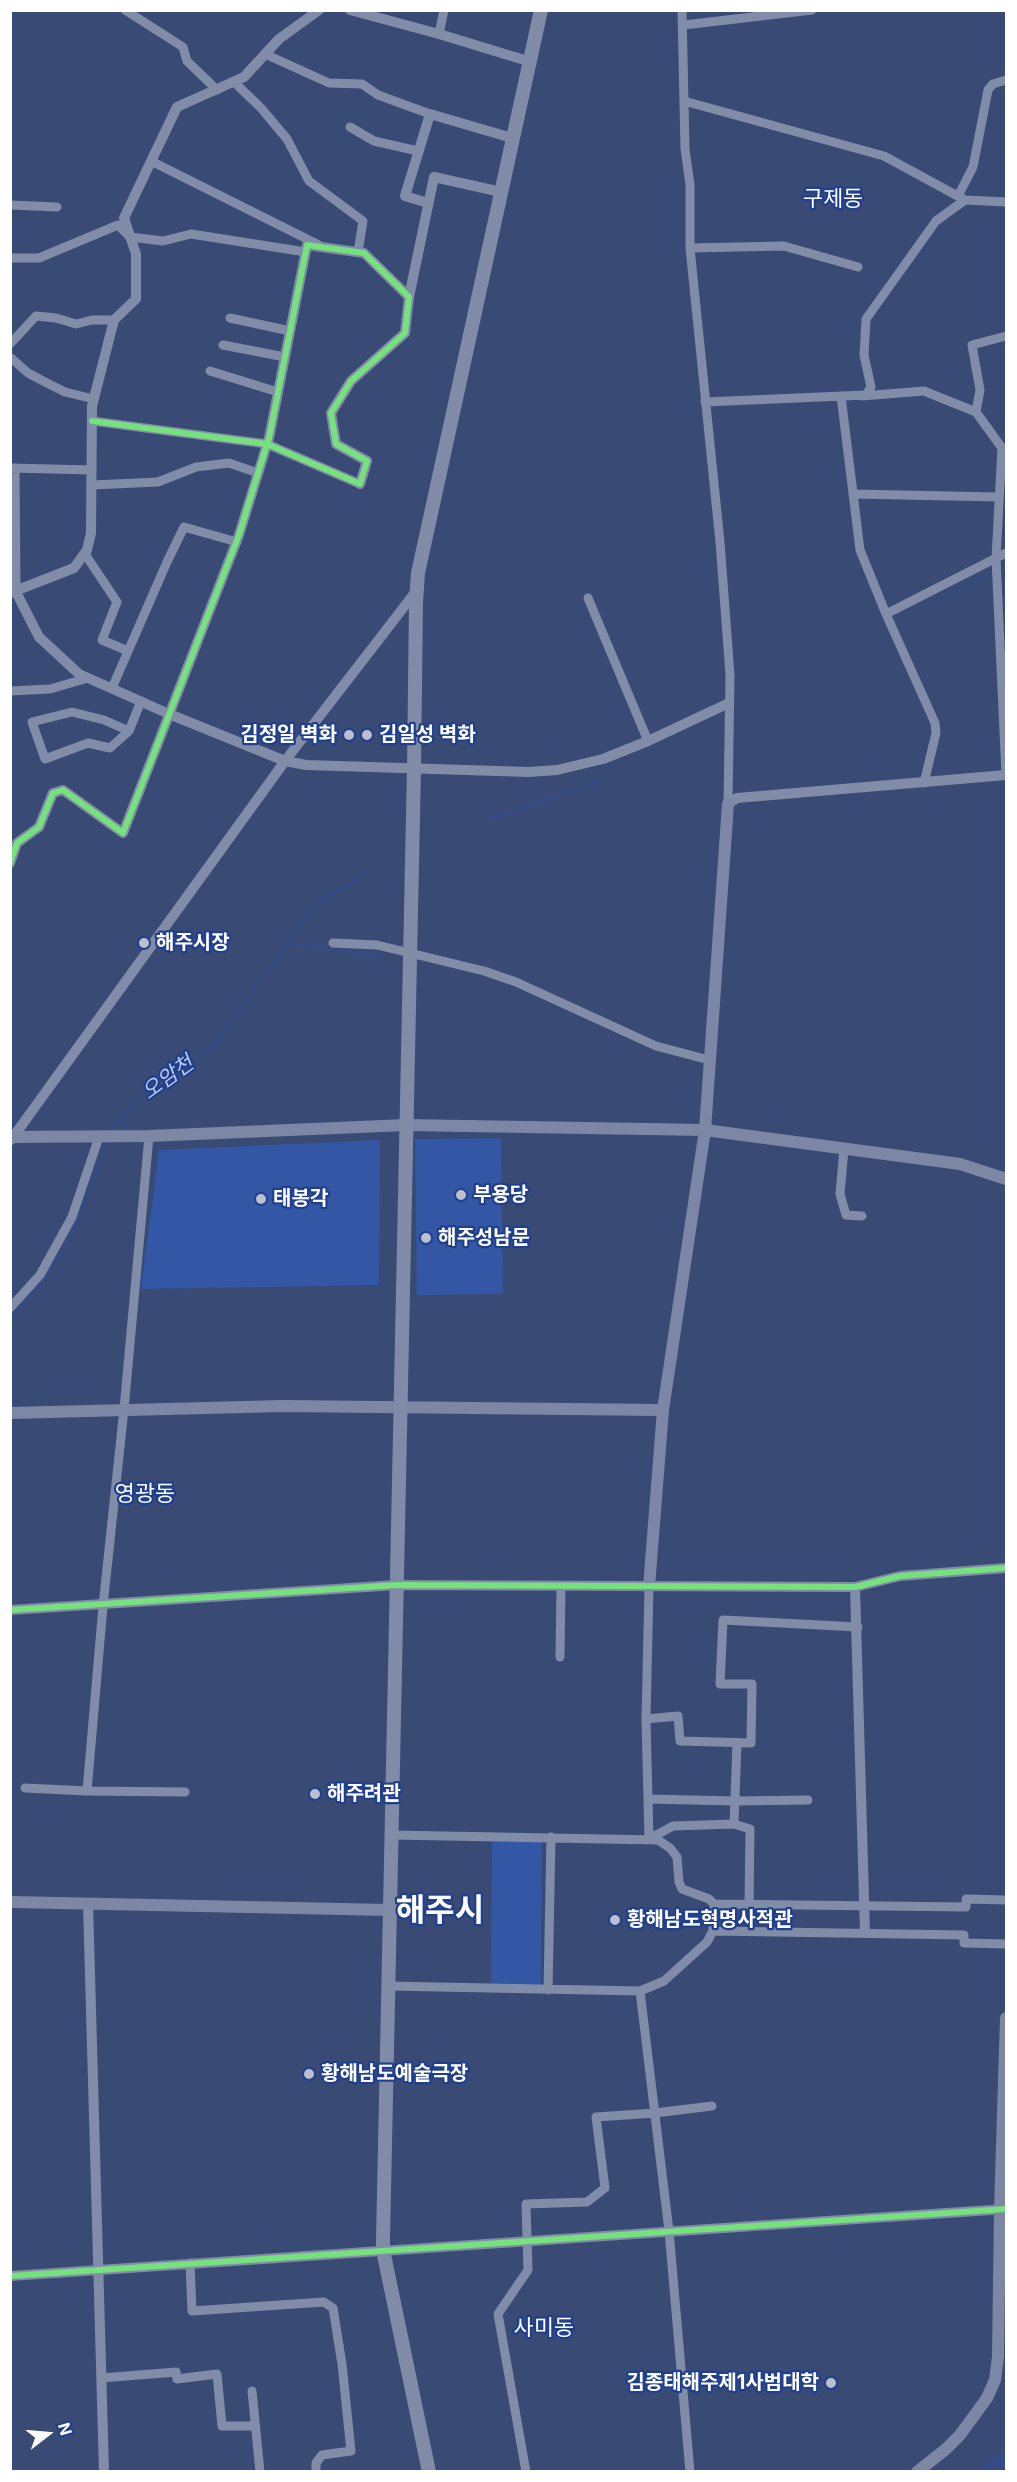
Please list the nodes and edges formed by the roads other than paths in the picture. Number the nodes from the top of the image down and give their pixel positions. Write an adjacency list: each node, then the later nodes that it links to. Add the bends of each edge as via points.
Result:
1 (124, 10): 14 (street, via 183,47 187,61)
2 (319, 10): 10 (street)
3 (350, 10): 9 (street)
4 (444, 10): 9 (street)
5 (541, 10): 11 (main road)
6 (682, 10): 8 (street)
7 (812, 10): 8 (street)
8 (684, 25): 15 (street)
9 (439, 34): 11 (street)
10 (265, 54): 13 (street); 16 (street, via 329,83 362,84 378,95)
11 (531, 62): 18 (main road)
12 (1006, 80): 22 (street, via 988,90 973,167)
13 (234, 82): 14 (street); 31 (street, via 287,139 309,181 363,221)
14 (217, 90): 20 (street, via 177,107)
15 (684, 101): 22 (street, via 884,156); 29 (street)
16 (430, 114): 18 (street); 19 (street)
17 (350, 127): 19 (street, via 374,141)
18 (512, 138): 21 (main road)
19 (418, 151): 24 (street, via 405,196)
20 (151, 161): 27 (street, via 123,218); 28 (street)
21 (501, 192): 24 (street, via 434,177); 63 (main road)
22 (962, 198): 23 (street); 45 (street, via 936,221 866,319 864,355 871,387)
23 (1006, 202)
24 (428, 203): 34 (street)
25 (10, 205): 26 (street)
26 (57, 207)
27 (130, 237): 30 (street, via 164,242 191,234); 32 (street, via 118,225 39,258); 36 (street, via 136,254 136,299)
28 (324, 248): 30 (street, via 307,245); 31 (street)
29 (690, 248): 33 (street, via 784,246); 48 (street)
30 (306, 252): 37 (street)
31 (358, 252): 34 (street, via 364,253)
32 (10, 258)
33 (858, 267)
34 (409, 297): 55 (street, via 405,333 351,381 331,413 336,444 368,461)
35 (230, 318): 37 (street)
36 (114, 320): 39 (street, via 76,324 36,316); 47 (street)
37 (290, 331): 42 (street)
38 (1006, 336): 49 (street, via 972,345 980,390)
39 (10, 344)
40 (223, 345): 42 (street)
41 (10, 357): 47 (street, via 28,373 65,392)
42 (285, 357): 44 (street)
43 (210, 371): 44 (street)
44 (278, 392): 51 (street)
45 (866, 395): 46 (street); 49 (street, via 924,391)
46 (841, 396): 48 (street); 57 (street)
47 (94, 399): 50 (street)
48 (705, 402): 74 (street, via 724,588)
49 (976, 412): 58 (street, via 1002,448)
50 (92, 421): 51 (street); 53 (street)
51 (267, 444): 54 (street); 55 (street)
52 (13, 468): 53 (street); 64 (street)
53 (92, 470): 56 (street)
54 (258, 472): 56 (street, via 229,463 196,467 158,482); 59 (street)
55 (360, 484)
56 (92, 486): 61 (street, via 91,534)
57 (853, 494): 58 (street); 66 (street, via 860,550)
58 (999, 497): 62 (street)
59 (237, 542): 69 (street, via 184,527); 75 (street)
60 (1006, 553): 62 (street)
61 (85, 554): 64 (street, via 74,568); 69 (street, via 117,602 102,640)
62 (996, 558): 66 (street); 67 (street)
63 (417, 590): 78 (street); 79 (main road)
64 (13, 592): 70 (street, via 39,637)
65 (588, 598): 77 (street)
66 (886, 614): 81 (street, via 935,723)
67 (1002, 615): 68 (street)
68 (1003, 649): 80 (street)
69 (128, 651): 71 (street)
70 (88, 678): 71 (street); 72 (street, via 50,689)
71 (112, 688): 73 (street)
72 (10, 691)
73 (141, 701): 75 (street); 76 (street)
74 (729, 703): 77 (street); 82 (street)
75 (169, 714): 78 (street); 83 (street, via 123,833 63,790 54,793 39,827 17,843)
76 (129, 731): 76 (street, via 72,712 32,722 45,759 88,743 110,748)
77 (648, 741): 79 (street, via 603,759 557,770)
78 (285, 761): 79 (street); 91 (street)
79 (414, 769): 85 (main road)
80 (1006, 775): 81 (street)
81 (924, 783): 82 (street, via 737,798)
82 (728, 804): 86 (main road)
83 (10, 863)
84 (333, 943): 85 (street, via 377,945)
85 (410, 954): 86 (street, via 516,982 656,1046); 87 (main road)
86 (709, 1060): 88 (main road)
87 (406, 1125): 88 (main road); 89 (main road); 96 (main road)
88 (705, 1130): 92 (main road); 98 (main road)
89 (149, 1136): 90 (main road); 97 (street)
90 (99, 1137): 91 (main road); 95 (street, via 72,1217 40,1275)
91 (11, 1138)
92 (844, 1149): 93 (main road, via 960,1164); 94 (street, via 840,1194 846,1215)
93 (1006, 1179)
94 (862, 1216)
95 (10, 1308)
96 (400, 1408): 97 (main road); 98 (main road); 101 (main road)
97 (124, 1410): 99 (main road); 105 (street)
98 (663, 1410): 103 (main road)
99 (10, 1413)
100 (1006, 1568): 104 (street, via 900,1576)
101 (397, 1585): 102 (street); 105 (street); 118 (main road)
102 (561, 1587): 103 (street); 108 (street)
103 (649, 1587): 104 (street); 109 (street)
104 (855, 1587): 107 (street)
105 (103, 1606): 106 (street); 112 (street)
106 (10, 1610)
107 (858, 1627): 110 (street, via 723,1620 720,1684 752,1684 751,1743); 126 (street)
108 (560, 1657)
109 (646, 1719): 110 (street, via 678,1716 680,1741); 114 (street)
110 (737, 1743): 116 (street)
111 (25, 1788): 112 (street)
112 (87, 1791): 113 (street)
113 (185, 1792)
114 (648, 1798): 116 (street); 120 (street)
115 (808, 1800): 116 (street)
116 (735, 1801): 117 (street)
117 (734, 1824): 120 (street, via 673,1826); 125 (street, via 750,1829)
118 (392, 1835): 119 (street); 127 (main road)
119 (551, 1837): 120 (street); 132 (street)
120 (649, 1839): 124 (street, via 665,1844 677,1857 682,1889)
121 (1006, 1900): 126 (street, via 966,1899 966,1907)
122 (10, 1902): 123 (main road)
123 (88, 1903): 127 (main road); 142 (street)
124 (714, 1904): 125 (street); 128 (street)
125 (749, 1905): 126 (street)
126 (866, 1906): 129 (street)
127 (390, 1910): 131 (main road)
128 (713, 1931): 129 (street); 133 (street, via 707,1942 664,1981)
129 (865, 1933): 130 (street, via 964,1935 964,1943)
130 (1006, 1944)
131 (388, 1986): 132 (street); 140 (main road)
132 (548, 1990): 133 (street)
133 (640, 1991): 136 (street)
134 (1006, 2018): 137 (main road)
135 (712, 2106): 136 (street)
136 (655, 2113): 138 (street); 139 (street, via 596,2117 604,2188 587,2202 526,2204)
137 (1003, 2209): 138 (street); 153 (main road, via 995,2380 966,2428 946,2450)
138 (669, 2231): 139 (street); 152 (street)
139 (528, 2241): 140 (street); 151 (street, via 528,2270 498,2314)
140 (383, 2250): 141 (street); 150 (main road)
141 (190, 2264): 142 (street); 149 (street, via 192,2311 324,2301 333,2308 351,2451 322,2455)
142 (100, 2270): 143 (street); 144 (street)
143 (10, 2276)
144 (101, 2378): 146 (street, via 176,2372 177,2379 217,2374 222,2426); 147 (street)
145 (252, 2391): 146 (street)
146 (255, 2426): 148 (street)
147 (104, 2472)
148 (260, 2472)
149 (316, 2472)
150 (429, 2472)
151 (526, 2472)
152 (690, 2472)
153 (917, 2472)

